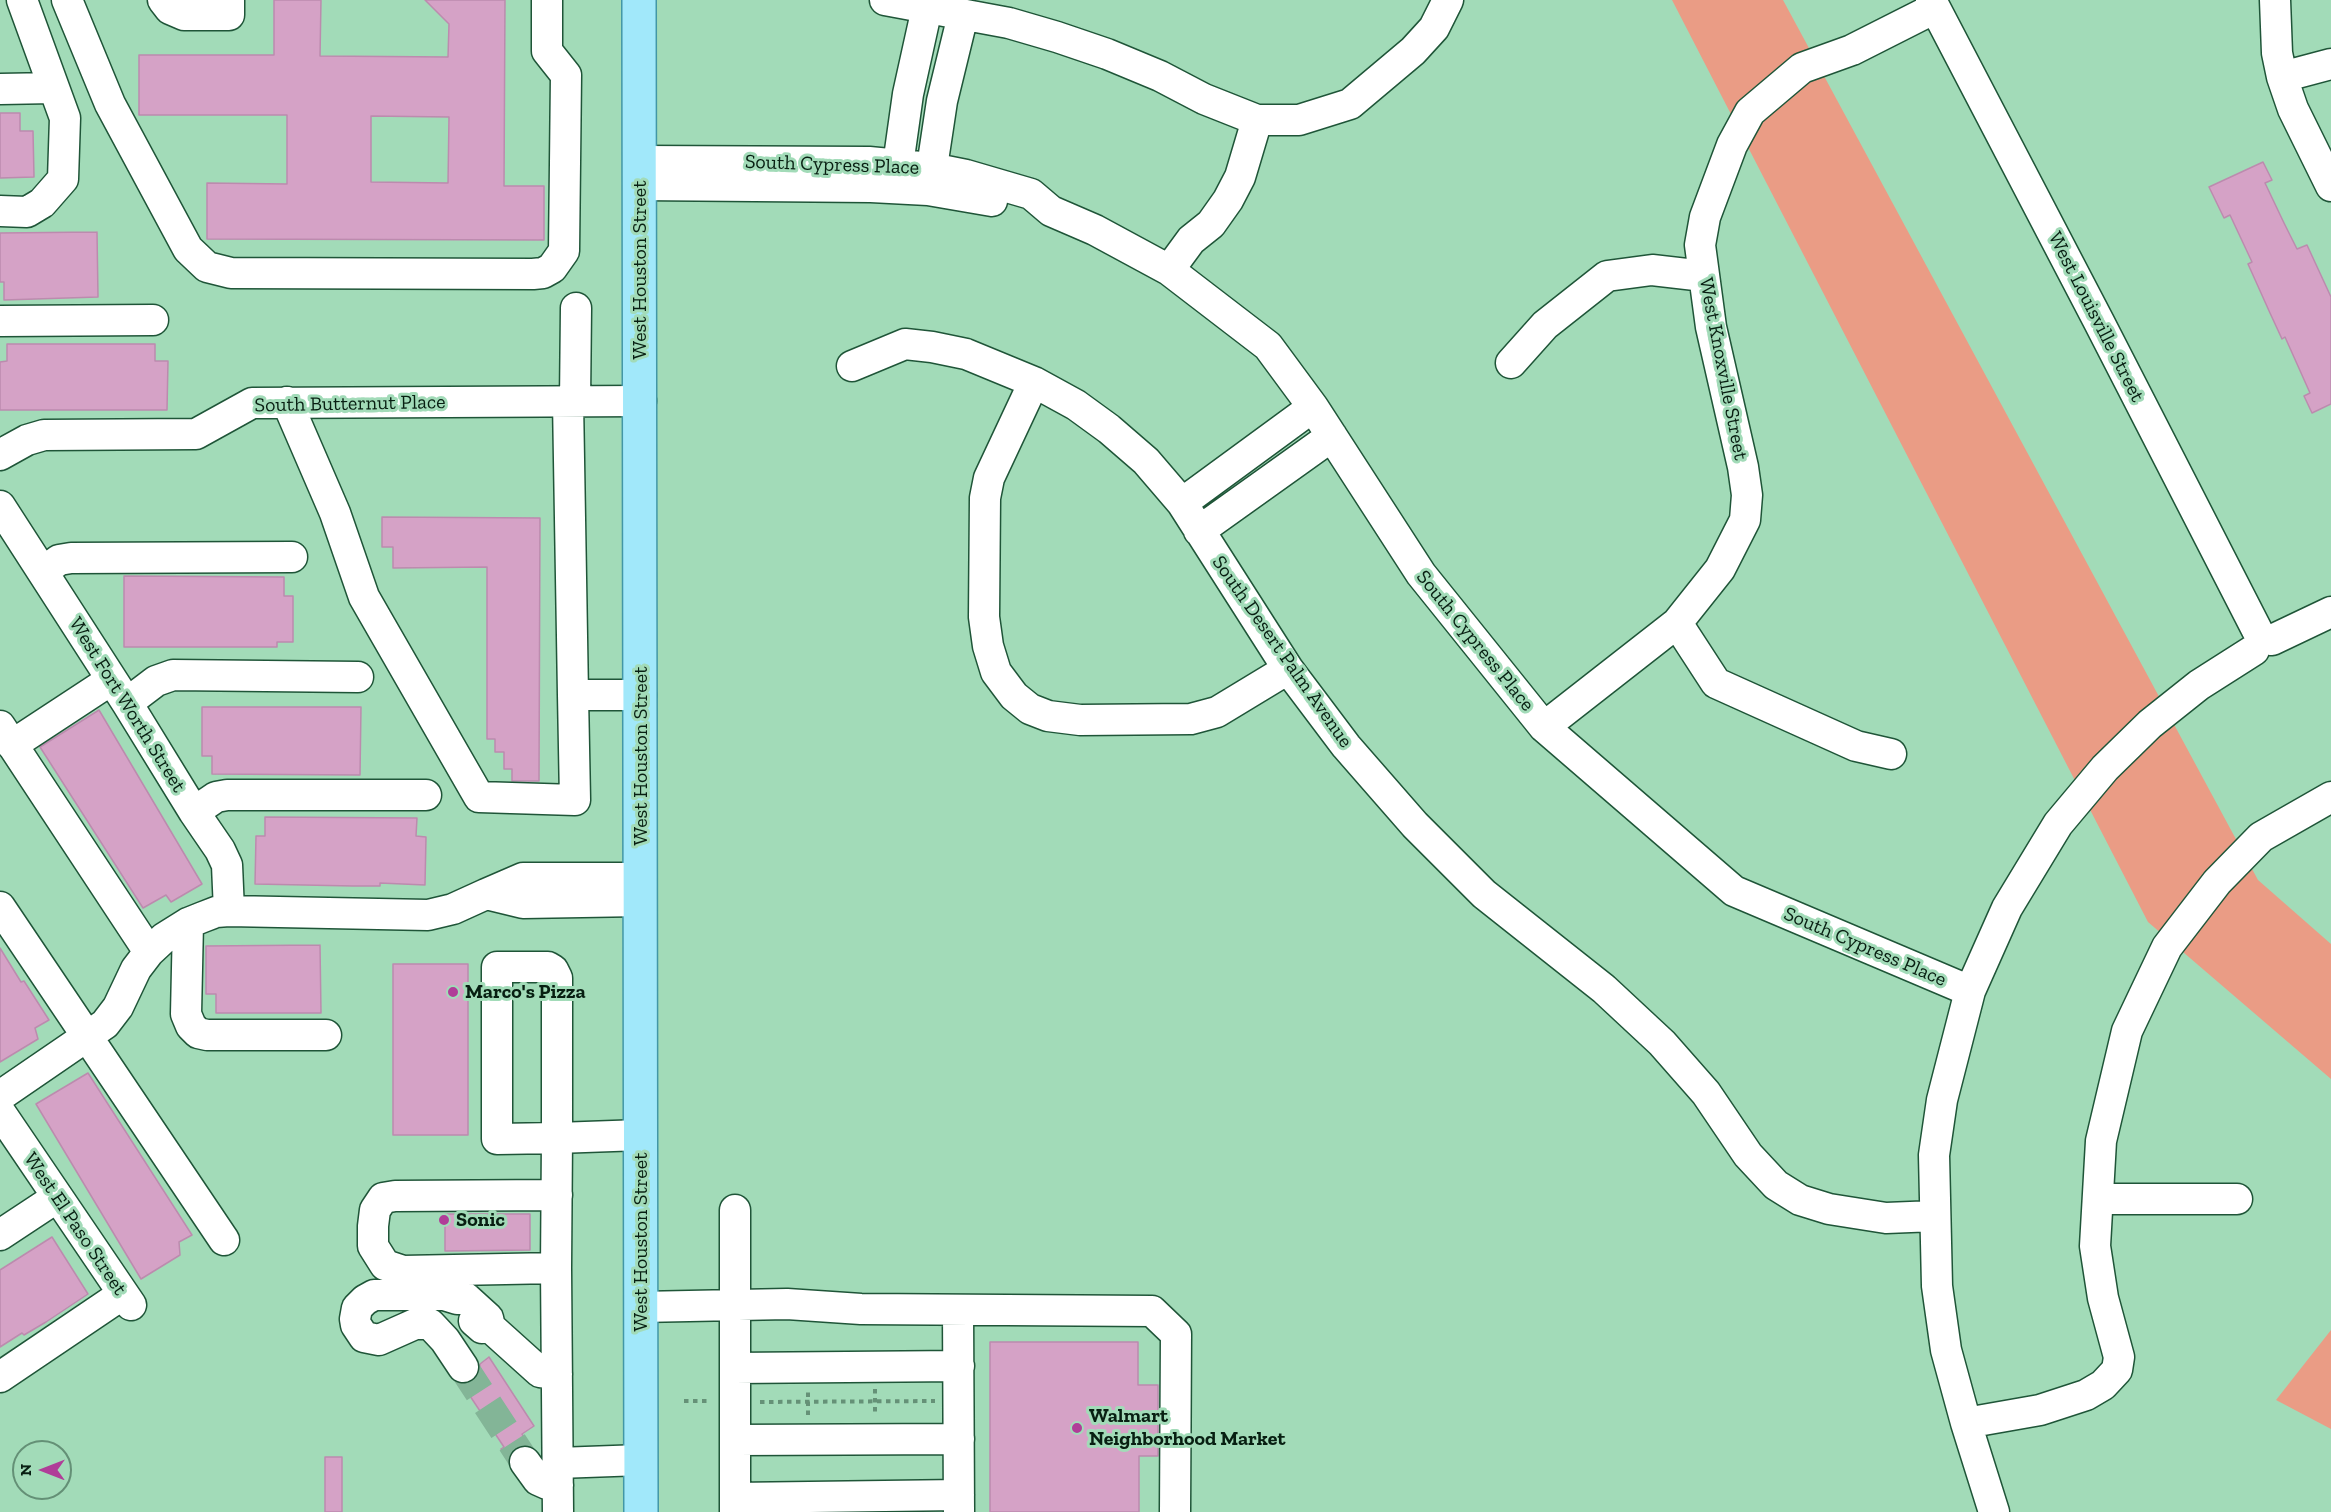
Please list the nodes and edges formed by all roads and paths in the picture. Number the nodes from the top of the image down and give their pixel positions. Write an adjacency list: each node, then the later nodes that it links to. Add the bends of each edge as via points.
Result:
1 (21, 0): 15 (street)
2 (67, 0): 5 (street, via 115,114 188,249 207,267 231,273 533,274 552,268 564,250 566,75 547,51)
3 (163, 0): 4 (street, via 170,9 184,15 229,15)
4 (229, 0)
5 (546, 0)
6 (639, 0): 21 (main road, West Houston Street)
7 (885, 0): 11 (street)
8 (1448, 0): 18 (street, via 1434,28 1413,51 1350,104 1299,120)
9 (2275, 0): 14 (street)
10 (1933, 4): 26 (street, West Knoxville Street, via 1852,50 1802,68 1750,112 1732,145 1705,217 1700,245); 46 (street, West Louisville Street)
11 (927, 8): 12 (street); 17 (street)
12 (963, 15): 18 (street, via 1009,23 1107,54); 19 (street)
13 (2331, 64): 14 (street)
14 (2282, 77): 23 (street, via 2297,118)
15 (54, 88): 16 (street); 24 (street, via 65,118 63,179 42,203 27,212)
16 (0, 89)
17 (905, 115): 19 (street); 20 (street)
18 (1257, 120): 25 (street, via 1240,177 1211,224 1191,240)
19 (939, 121): 22 (street)
20 (898, 165): 21 (street, South Cypress Place, via 868,162); 22 (street, South Cypress Place)
21 (639, 173): 22 (street, South Cypress Place, via 871,187); 34 (main road, West Houston Street)
22 (929, 179): 25 (street, South Cypress Place, via 1025,210 1051,211 1095,230)
23 (2331, 186)
24 (0, 211)
25 (1178, 276): 36 (street, South Cypress Place, via 1268,346)
26 (1704, 276): 30 (street, via 1652,270 1607,276 1545,325); 45 (street, West Knoxville Street, via 1747,495 1745,520 1720,570)
27 (576, 308): 33 (street)
28 (153, 320): 29 (street)
29 (0, 321)
30 (1511, 363)
31 (852, 366): 32 (street, South Desert Palm Avenue, via 905,344 966,354)
32 (1034, 382): 39 (street, South Desert Palm Avenue, via 1109,429 1146,461); 47 (street, via 989,478 985,498 984,616 988,646 996,672 1014,696 1030,709 1059,718 1191,719 1216,712)
33 (572, 401): 34 (street, South Butternut Place); 35 (street, South Butternut Place); 50 (street)
34 (640, 401): 51 (main road, West Houston Street)
35 (287, 402): 38 (street, South Butternut Place, via 252,403 196,434 44,435); 50 (street, via 364,597 479,796 575,800)
36 (1313, 407): 37 (street, South Cypress Place); 39 (street)
37 (1332, 436): 41 (street); 52 (street, South Cypress Place, via 1420,574)
38 (0, 455)
39 (1182, 503): 41 (street, South Desert Palm Avenue)
40 (1, 509): 43 (street, West Fort Worth Street)
41 (1199, 531): 47 (street, South Desert Palm Avenue)
42 (292, 557): 43 (street, via 71,558 59,560)
43 (44, 572): 49 (street, West Fort Worth Street)
44 (2331, 612): 46 (street)
45 (1677, 623): 52 (street, West Knoxville Street); 54 (street, via 1716,683 1856,746)
46 (2262, 641): 63 (street, via 2150,724 2105,768 2065,816 2007,908)
47 (1288, 669): 75 (street, South Desert Palm Avenue, via 1346,746 1415,825 1484,894 1604,989 1662,1043 1706,1094 1748,1155 1776,1185 1800,1200 1828,1209 1856,1212 1885,1205)
48 (358, 677): 49 (street, via 173,675)
49 (119, 691): 53 (street); 57 (street, West Fort Worth Street)
50 (573, 695): 51 (street)
51 (641, 695): 58 (main road, West Houston Street)
52 (1544, 727): 63 (street, South Cypress Place, via 1734,891)
53 (6, 735): 62 (street)
54 (1891, 754)
55 (426, 795): 57 (street, via 227,795 216,797)
56 (2331, 797): 72 (street, via 2261,837 2217,882 2167,946 2127,1031 2101,1141)
57 (194, 812): 60 (street, West Fort Worth Street, via 227,865)
58 (641, 890): 60 (street, via 538,890 523,878 453,909 428,915); 68 (main road, West Houston Street)
59 (0, 907): 65 (street)
60 (229, 911): 61 (street)
61 (188, 923): 62 (street); 64 (street, via 186,1014 190,1026 198,1033)
62 (148, 952): 65 (street, via 118,1007 105,1024)
63 (1970, 991): 75 (street, via 1942,1100 1934,1155)
64 (326, 1035)
65 (87, 1036): 66 (street); 77 (street)
66 (0, 1096)
67 (0, 1112): 71 (street, West El Paso Street)
68 (641, 1135): 69 (street); 80 (main road, West Houston Street)
69 (557, 1138): 69 (street, via 497,1139 496,967 543,966 556,974); 70 (street)
70 (557, 1195): 78 (street); 78 (street, via 383,1198 375,1210 373,1226 373,1246 385,1265 403,1271)
71 (56, 1198): 76 (street); 88 (street, West El Paso Street, via 127,1300)
72 (2098, 1198): 73 (street); 94 (street, via 2095,1246 2103,1298 2119,1357 2117,1370 2086,1395 2040,1410)
73 (2237, 1199)
74 (735, 1210): 79 (street)
75 (1935, 1210): 94 (street, via 1937,1286 1946,1350)
76 (0, 1234)
77 (224, 1240)
78 (556, 1268): 87 (street)
79 (736, 1305): 80 (street); 81 (street); 86 (street)
80 (640, 1307): 99 (main road, West Houston Street)
81 (958, 1310): 83 (street); 105 (street, via 1152,1311 1176,1334)
82 (875, 1366): 83 (street); 85 (street); 90 (path)
83 (959, 1366): 91 (street)
84 (463, 1367): 87 (street, via 430,1324 414,1324 372,1340 361,1335 355,1319 361,1303 374,1295 466,1298 488,1318 490,1327 540,1372)
85 (808, 1367): 86 (street); 93 (path)
86 (735, 1368): 92 (street)
87 (557, 1374): 101 (street)
88 (0, 1377)
89 (684, 1401): 92 (path)
90 (875, 1401): 91 (path); 93 (path); 98 (path)
91 (959, 1401): 95 (street)
92 (736, 1402): 93 (path); 96 (street)
93 (808, 1402): 97 (path)
94 (1966, 1423): 106 (street); 107 (street)
95 (959, 1439): 98 (street); 102 (street)
96 (736, 1440): 97 (street); 103 (street)
97 (808, 1440): 98 (street)
98 (875, 1440)
99 (641, 1460): 101 (street); 104 (main road, West Houston Street)
100 (525, 1462): 101 (street, via 538,1480)
101 (558, 1487)
102 (959, 1503): 103 (street)
103 (735, 1505)
104 (641, 1512)
105 (1175, 1512)
106 (1975, 1512)
107 (1994, 1512)

